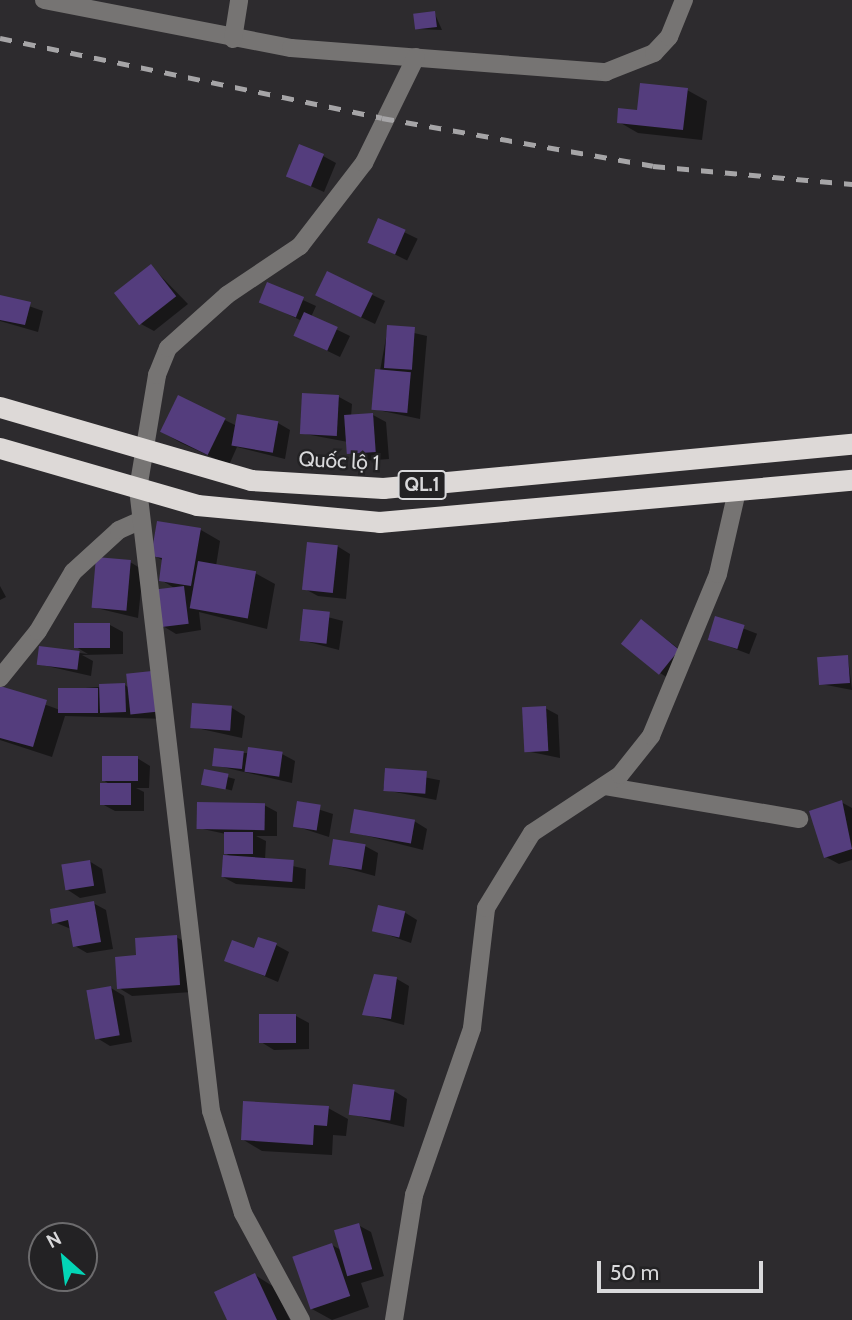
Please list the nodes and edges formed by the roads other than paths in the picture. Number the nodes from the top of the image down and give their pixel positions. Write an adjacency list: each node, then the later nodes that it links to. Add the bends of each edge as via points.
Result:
1 (44, 0): 4 (street)
2 (239, 0): 4 (street)
3 (684, 0): 5 (street, via 669,37 654,53 606,72)
4 (233, 39): 5 (street)
5 (416, 57): 9 (street, via 364,163 309,236 227,295 168,348 157,375)
6 (0, 407): 9 (highway, Quốc lộ 1 / QL.1)
7 (852, 444): 9 (highway, Quốc lộ 1 / QL.1, via 383,488 251,480)
8 (0, 448): 11 (highway, QL.1)
9 (144, 454): 11 (street)
10 (852, 480): 12 (highway, QL.1)
11 (138, 489): 12 (highway, QL.1, via 254,513 379,522); 13 (street)
12 (737, 491): 15 (street, via 718,574 658,724 632,763)
13 (141, 520): 14 (street, via 119,530 73,572 38,631); 17 (street, via 211,1111 243,1213)
14 (0, 678)
15 (604, 786): 16 (street); 18 (street, via 532,833 486,908 472,1028 414,1195)
16 (799, 819)
17 (301, 1320)
18 (394, 1320)

